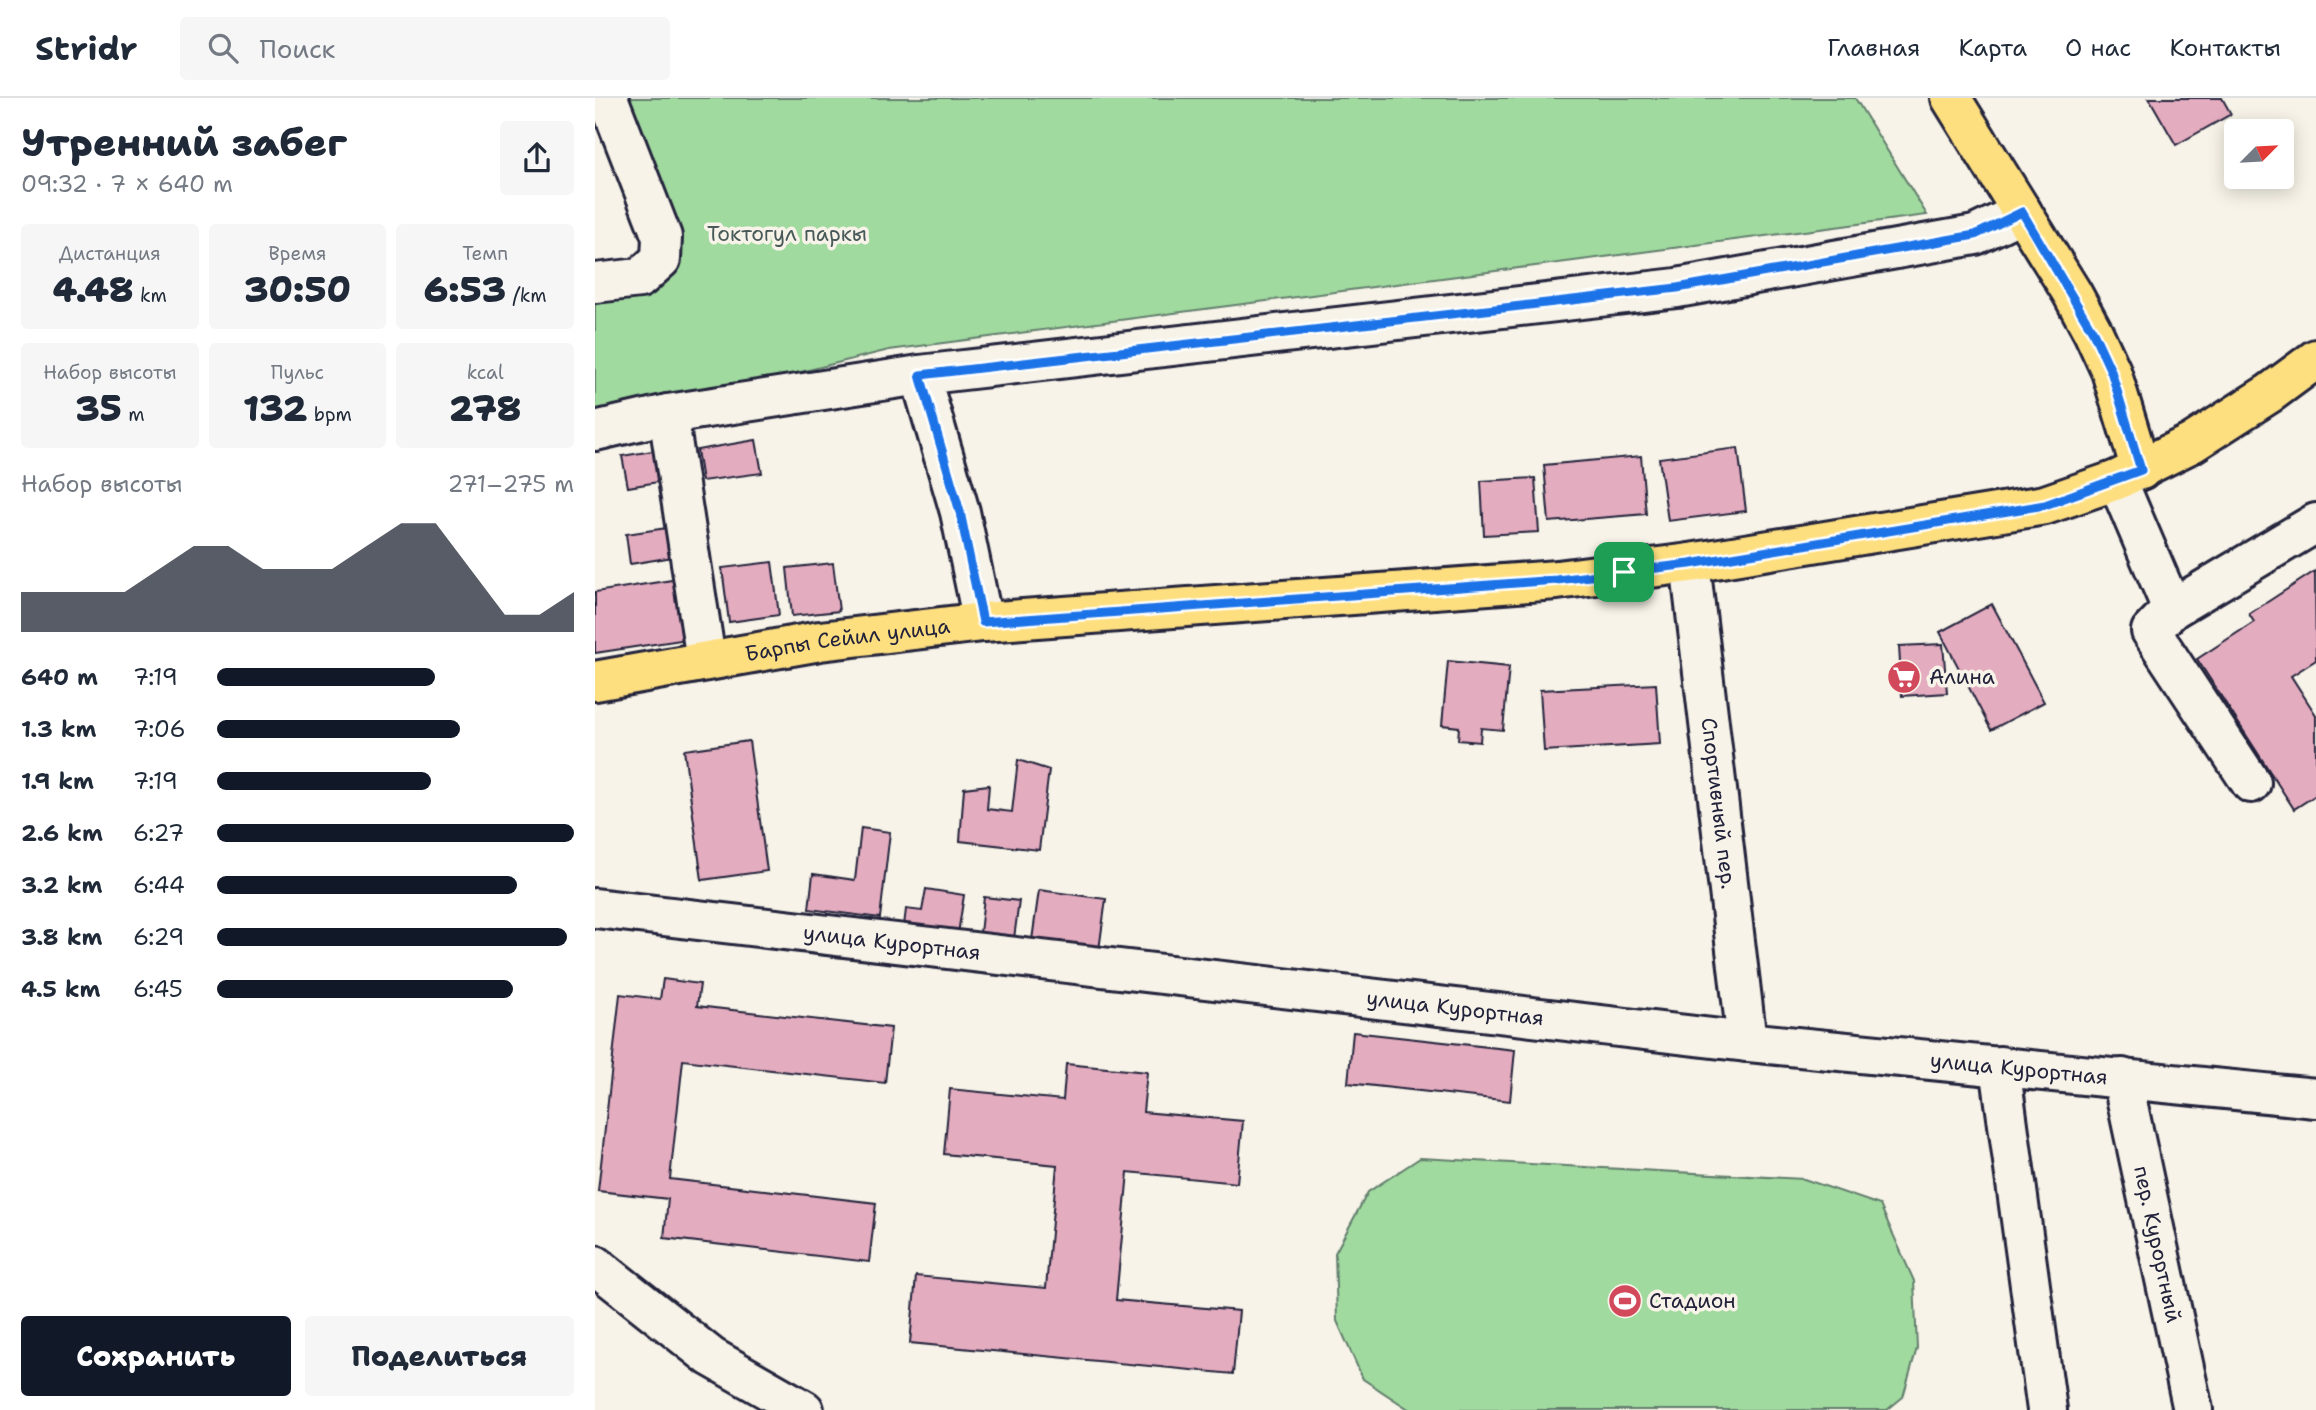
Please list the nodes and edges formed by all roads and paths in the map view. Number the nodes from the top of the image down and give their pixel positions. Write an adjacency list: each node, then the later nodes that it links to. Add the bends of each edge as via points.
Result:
1 (608, 98): 4 (street, via 661,237 661,259 640,278)
2 (1951, 98): 3 (main road)
3 (2022, 212): 6 (street, via 1975,235 1677,288); 9 (main road, via 2072,293 2106,361 2128,423)
4 (595, 283)
5 (2316, 359): 9 (main road, Барпы Сейил улица, via 2192,443)
6 (920, 375): 7 (street); 13 (street, via 960,512)
7 (668, 414): 8 (street); 14 (street)
8 (595, 431)
9 (2129, 475): 11 (main road, Барпы Сейил улица, via 2045,505); 12 (street)
10 (2316, 523): 12 (street)
11 (1690, 564): 13 (main road, Барпы Сейил улица, via 1557,580); 18 (street, Спортивный пер.)
12 (2172, 609): 16 (street, via 2151,631)
13 (983, 622): 14 (main road, Барпы Сейил улица)
14 (706, 660): 15 (main road, Барпы Сейил улица)
15 (595, 681)
16 (2251, 783)
17 (595, 908): 18 (street, улица Курортная)
18 (1747, 1042): 19 (street, улица Курортная)
19 (2000, 1066): 20 (street, улица Курортная); 24 (street)
20 (2122, 1078): 21 (street, улица Курортная); 25 (street, пер. Курортный)
21 (2316, 1098)
22 (595, 1265): 23 (street, via 711,1357)
23 (804, 1410)
24 (2047, 1410)
25 (2193, 1410)

